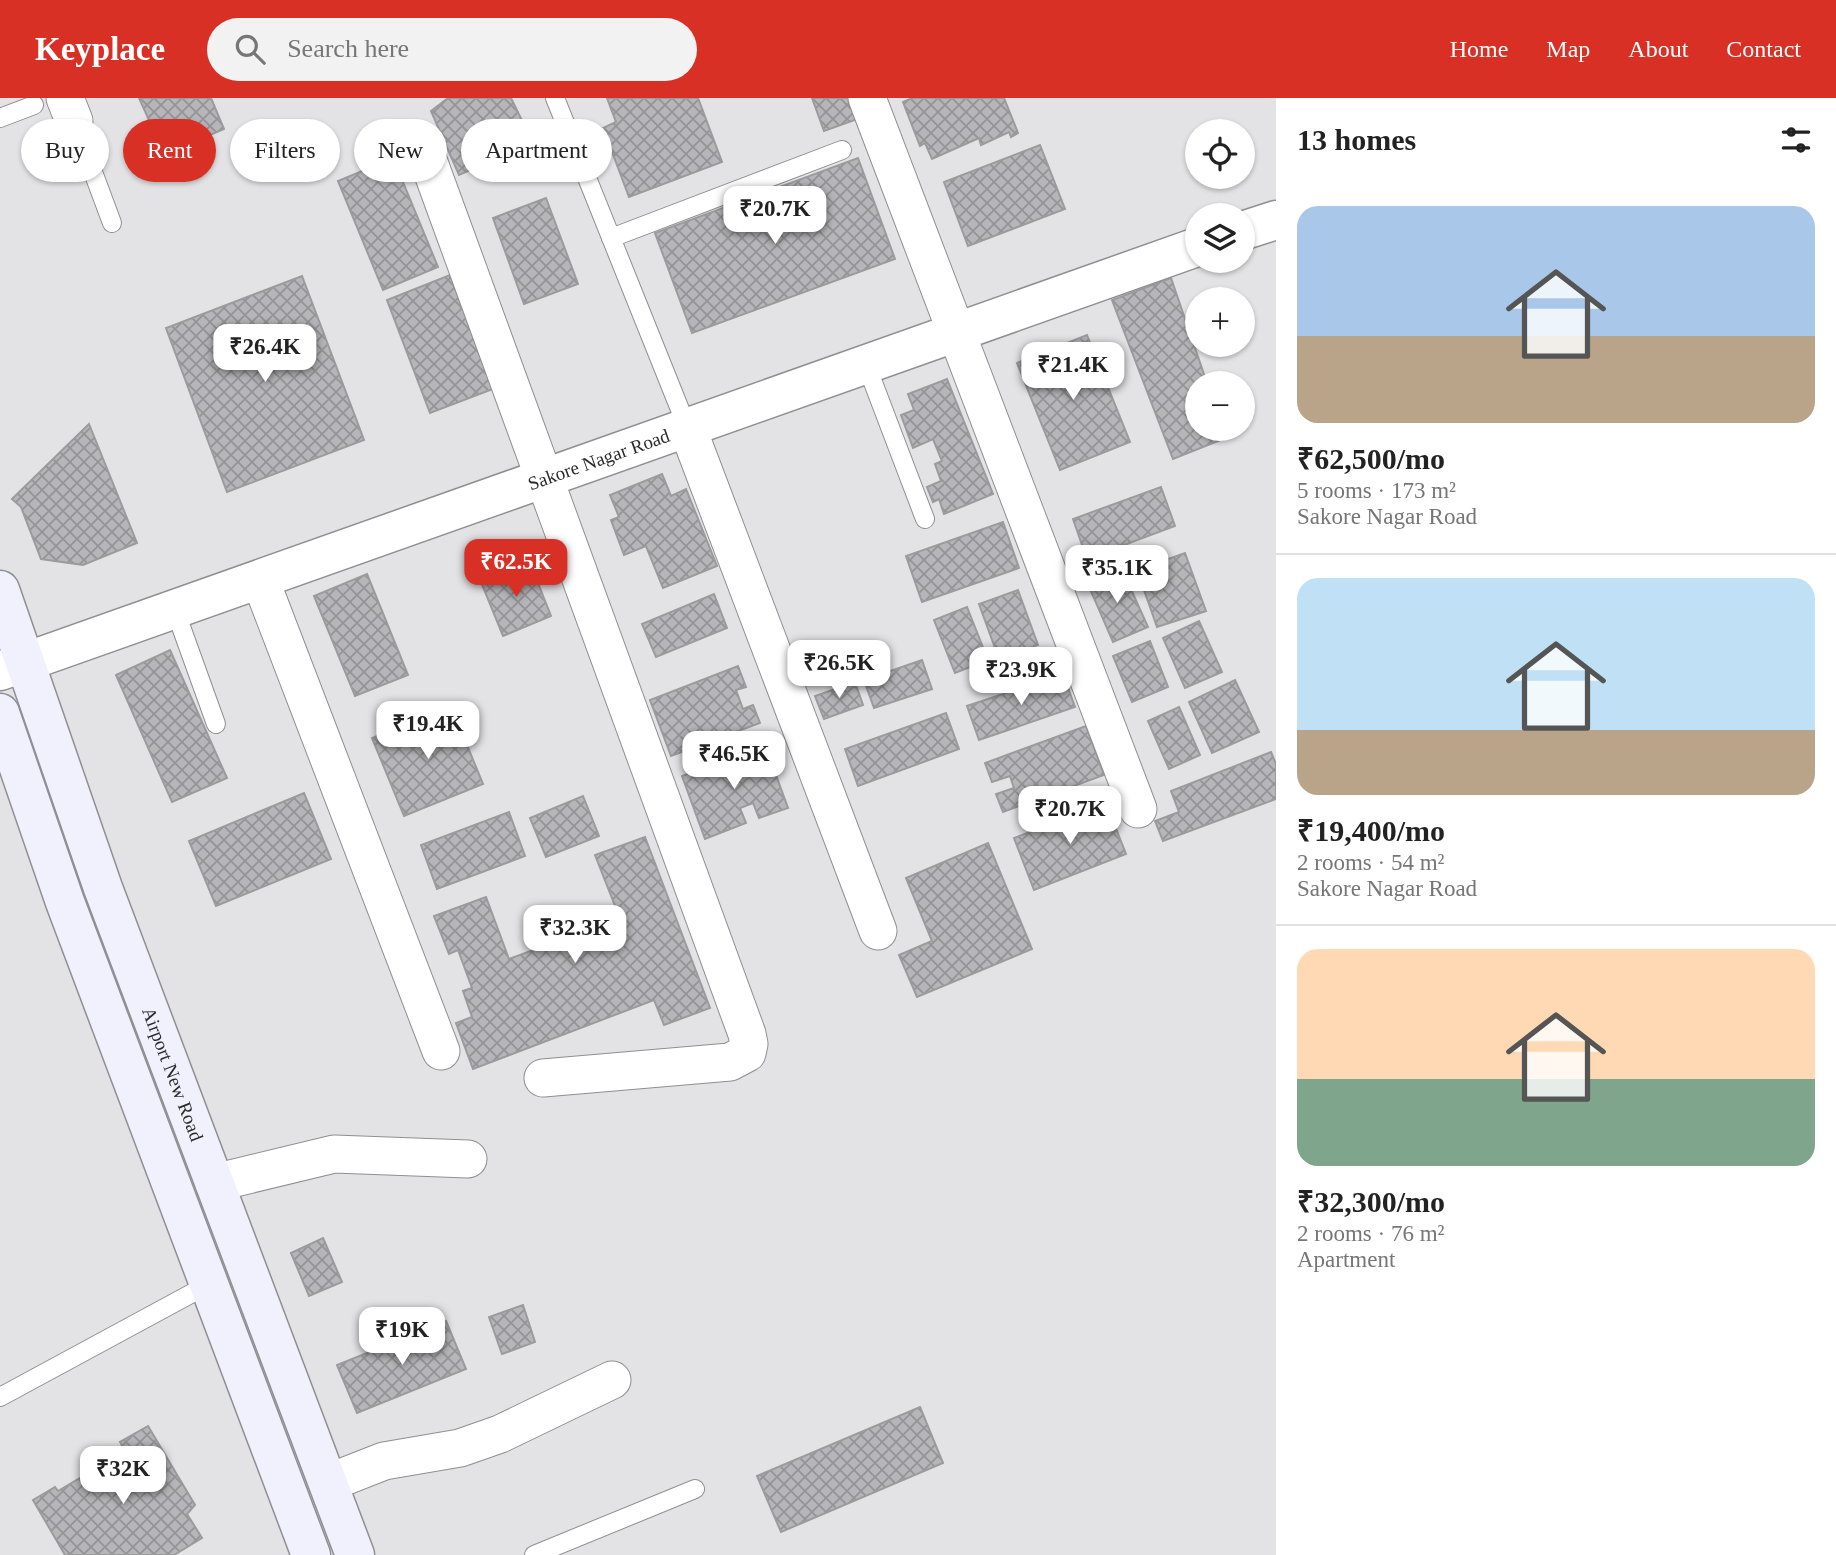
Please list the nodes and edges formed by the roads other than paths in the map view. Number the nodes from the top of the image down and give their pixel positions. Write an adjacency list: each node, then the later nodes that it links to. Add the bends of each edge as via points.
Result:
1 (555, 98): 10 (lane)
2 (867, 98): 12 (street)
3 (58, 108): 4 (lane); 8 (lane)
4 (0, 118)
5 (842, 150): 10 (lane)
6 (436, 182): 15 (street)
7 (1276, 220): 9 (street)
8 (112, 223)
9 (1255, 227)
10 (611, 238): 14 (lane)
11 (1185, 251): 12 (street, Sakore Nagar Road)
12 (957, 332): 13 (street, Sakore Nagar Road); 23 (street)
13 (866, 364): 14 (street, Sakore Nagar Road); 16 (lane)
14 (687, 427): 15 (street, Sakore Nagar Road); 24 (street)
15 (543, 479): 17 (street, Sakore Nagar Road); 26 (street, via 749,1044 747,1053 730,1062)
16 (925, 519)
17 (260, 579): 19 (street, Sakore Nagar Road); 25 (street)
18 (0, 590): 20 (main road, Airport New Road)
19 (175, 610): 20 (street, Sakore Nagar Road); 22 (lane)
20 (13, 667): 28 (main road, Airport New Road, via 103,888)
21 (0, 713): 29 (main road, Airport New Road, via 65,902)
22 (216, 724)
23 (1138, 809)
24 (878, 931)
25 (441, 1051)
26 (543, 1079)
27 (468, 1159): 28 (street, via 334,1154)
28 (214, 1183): 32 (main road, Airport New Road)
29 (209, 1284): 31 (lane); 34 (main road, Airport New Road)
30 (612, 1380): 32 (street, via 480,1441 384,1461)
31 (0, 1397)
32 (328, 1483): 35 (main road, Airport New Road)
33 (695, 1489): 36 (lane)
34 (311, 1555)
35 (355, 1555)
36 (534, 1555)

